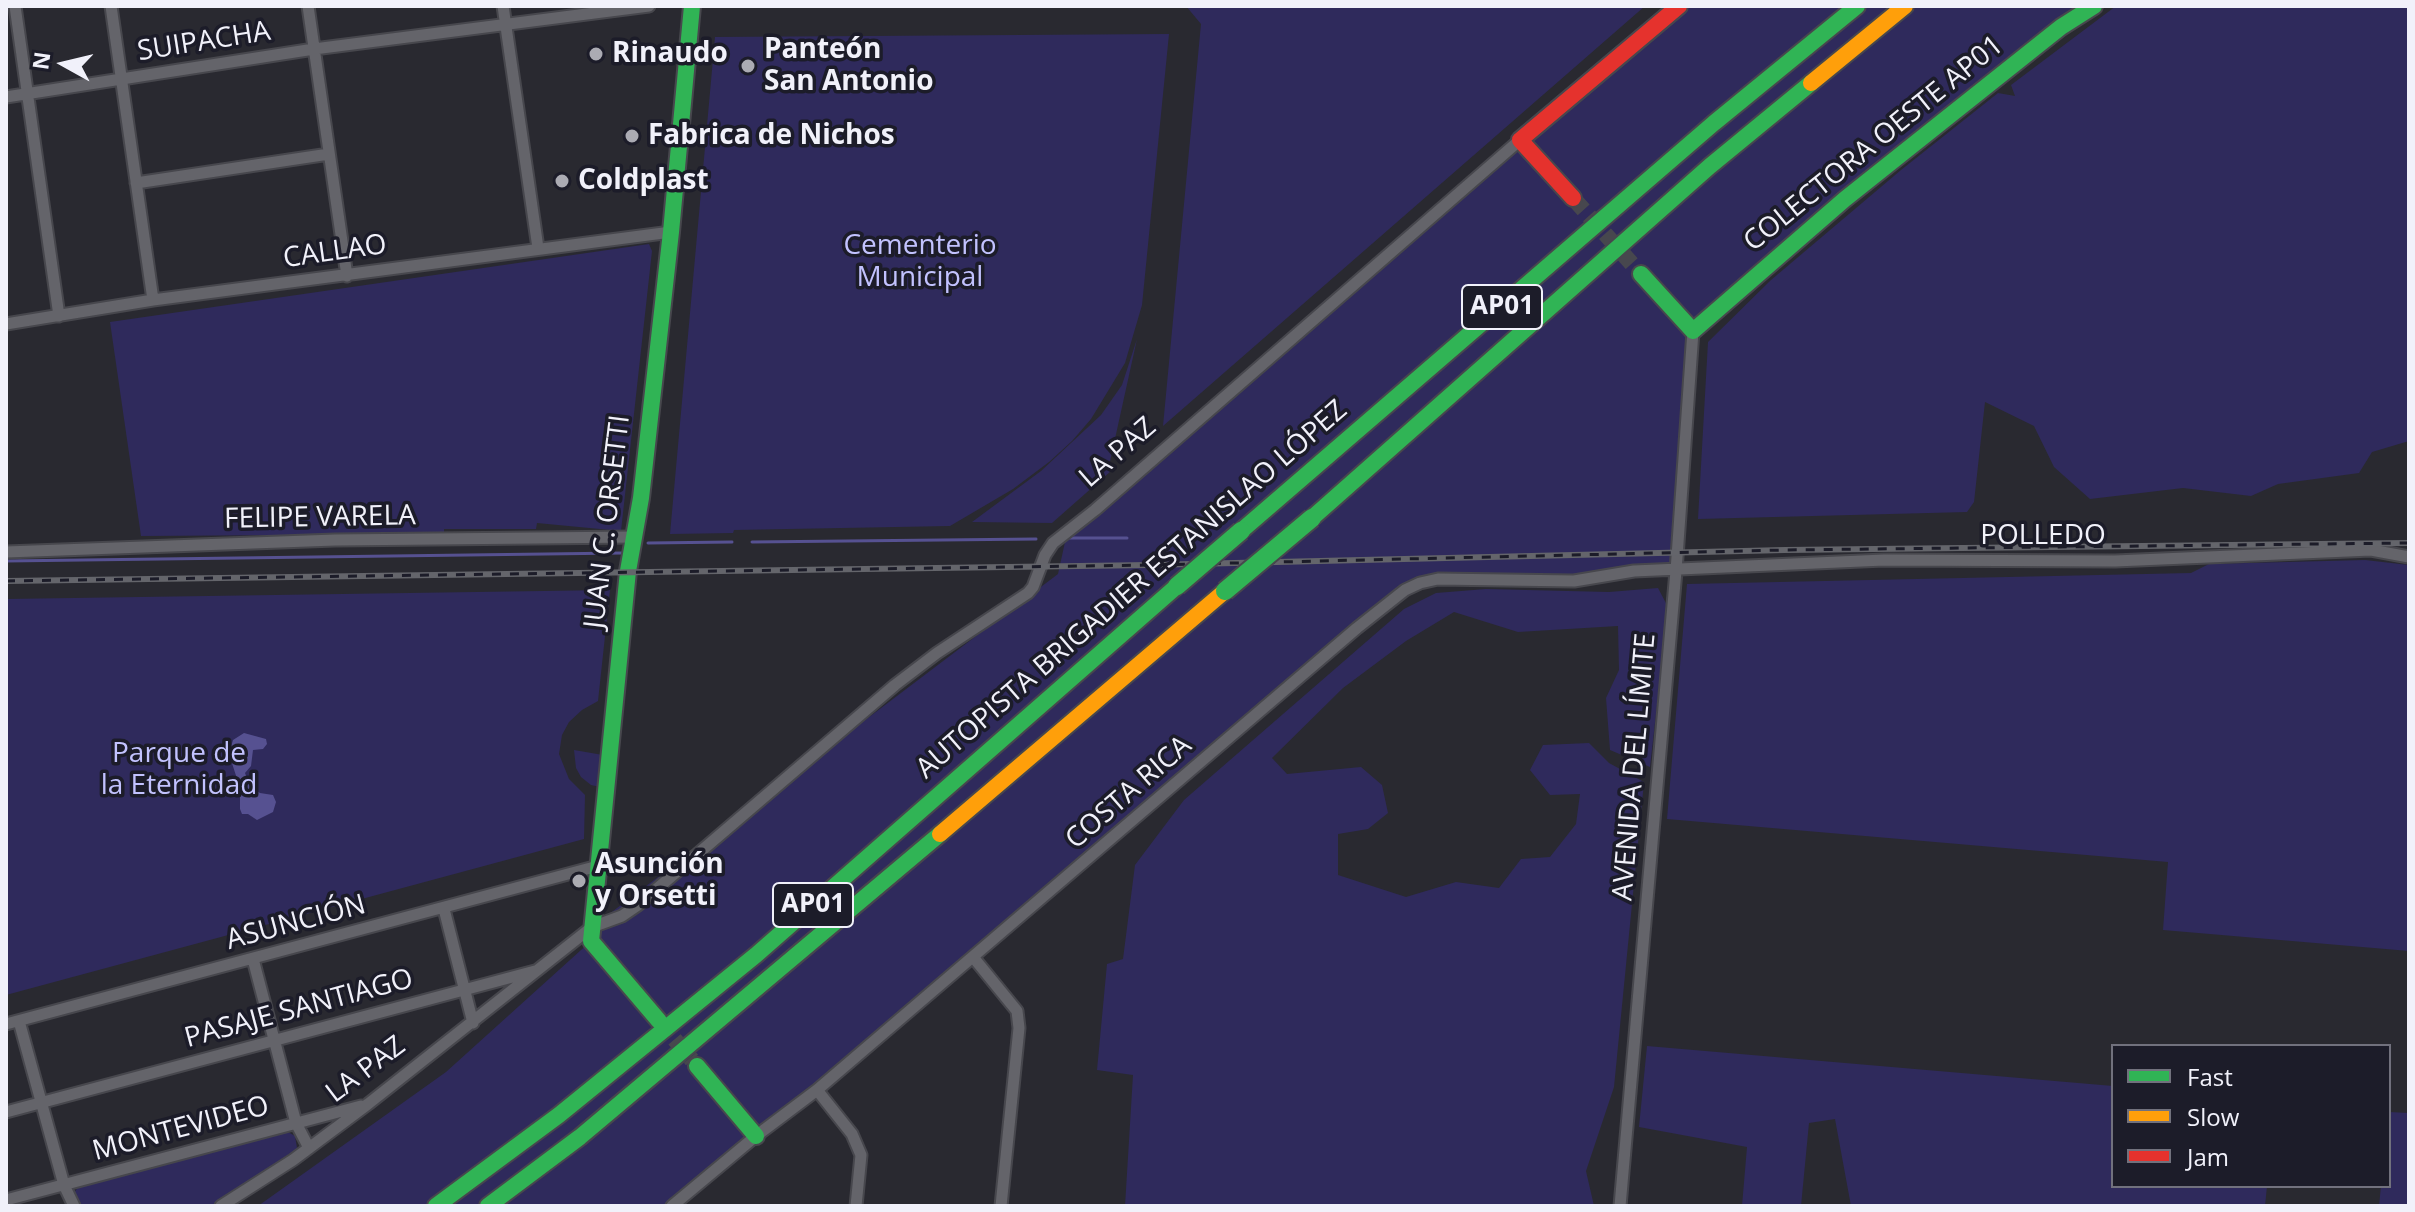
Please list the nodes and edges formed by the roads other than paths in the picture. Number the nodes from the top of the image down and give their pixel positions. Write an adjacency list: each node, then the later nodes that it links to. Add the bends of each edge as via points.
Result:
1 (15, 6): 14 (street)
2 (111, 6): 13 (street)
3 (308, 6): 12 (street)
4 (503, 6): 11 (street)
5 (649, 6): 11 (street, SUIPACHA)
6 (692, 6): 20 (main road, JUAN C. ORSETTI)
7 (1679, 6): 16 (main road, LA PAZ)
8 (1857, 6): 56 (main road, AUTOPISTA BRIGADIER ESTANISLAO LÓPEZ / AP01, bridge, via 1714,123 756,955 559,1115)
9 (1905, 6): 57 (main road, AUTOPISTA BRIGADIER ESTANISLAO LÓPEZ / AP01, bridge, via 1710,166 1312,518 776,974)
10 (2094, 6): 27 (main road, COLECTORA OESTE AP01, via 1845,199)
11 (506, 25): 12 (street, SUIPACHA); 21 (street)
12 (314, 49): 13 (street, SUIPACHA); 17 (street)
13 (122, 79): 14 (street, SUIPACHA); 18 (street)
14 (28, 94): 15 (street, SUIPACHA); 25 (street)
15 (6, 97)
16 (1520, 140): 19 (main road); 34 (street, LA PAZ, via 1053,543 1028,593 895,685 638,905)
17 (329, 154): 18 (street); 23 (street)
18 (136, 183): 24 (street)
19 (1573, 198)
20 (671, 232): 21 (street, CALLAO); 28 (main road, JUAN C. ORSETTI)
21 (538, 248): 23 (street, CALLAO)
22 (1641, 274): 27 (main road)
23 (347, 276): 24 (street, CALLAO)
24 (153, 300): 25 (street, CALLAO)
25 (59, 316): 26 (street, CALLAO)
26 (6, 324)
27 (1693, 331): 31 (street, AVENIDA DEL LÍMITE)
28 (634, 537): 29 (street, FELIPE VARELA, via 335,540); 32 (main road, JUAN C. ORSETTI)
29 (6, 552)
30 (2409, 557): 31 (street, POLLEDO, via 2371,550 2115,561 1761,564)
31 (1676, 571): 35 (street, COSTA RICA, via 1634,571 1574,581 1438,579 1405,590); 61 (street, AVENIDA DEL LÍMITE)
32 (598, 866): 33 (street, ASUNCIÓN); 34 (main road, JUAN C. ORSETTI)
33 (444, 909): 36 (street, ASUNCIÓN); 38 (street)
34 (592, 927): 37 (street, PASAJE SANTIAGO); 40 (main road, via 591,941)
35 (973, 957): 45 (street, COSTA RICA); 60 (street, via 1017,1011 1019,1028)
36 (253, 959): 39 (street, ASUNCIÓN); 43 (street)
37 (539, 970): 38 (street, PASAJE SANTIAGO); 41 (street, LA PAZ)
38 (464, 989): 41 (street); 43 (street, PASAJE SANTIAGO)
39 (19, 1021): 42 (street, ASUNCIÓN); 46 (street)
40 (659, 1021)
41 (473, 1023): 47 (street, LA PAZ)
42 (6, 1024)
43 (274, 1041): 46 (street, PASAJE SANTIAGO); 49 (street)
44 (697, 1066): 50 (main road)
45 (817, 1090): 50 (street, COSTA RICA); 59 (street, via 852,1134 861,1155)
46 (40, 1102): 48 (street, PASAJE SANTIAGO); 52 (street)
47 (368, 1104): 49 (street, MONTEVIDEO); 51 (street, LA PAZ)
48 (6, 1112)
49 (296, 1123): 51 (street); 52 (street, MONTEVIDEO)
50 (756, 1136): 58 (street, COSTA RICA)
51 (309, 1148): 55 (street, LA PAZ)
52 (64, 1185): 53 (street, MONTEVIDEO); 54 (street)
53 (6, 1200)
54 (74, 1206)
55 (221, 1206)
56 (436, 1206)
57 (488, 1206)
58 (672, 1206)
59 (856, 1206)
60 (1001, 1206)
61 (1620, 1206)

